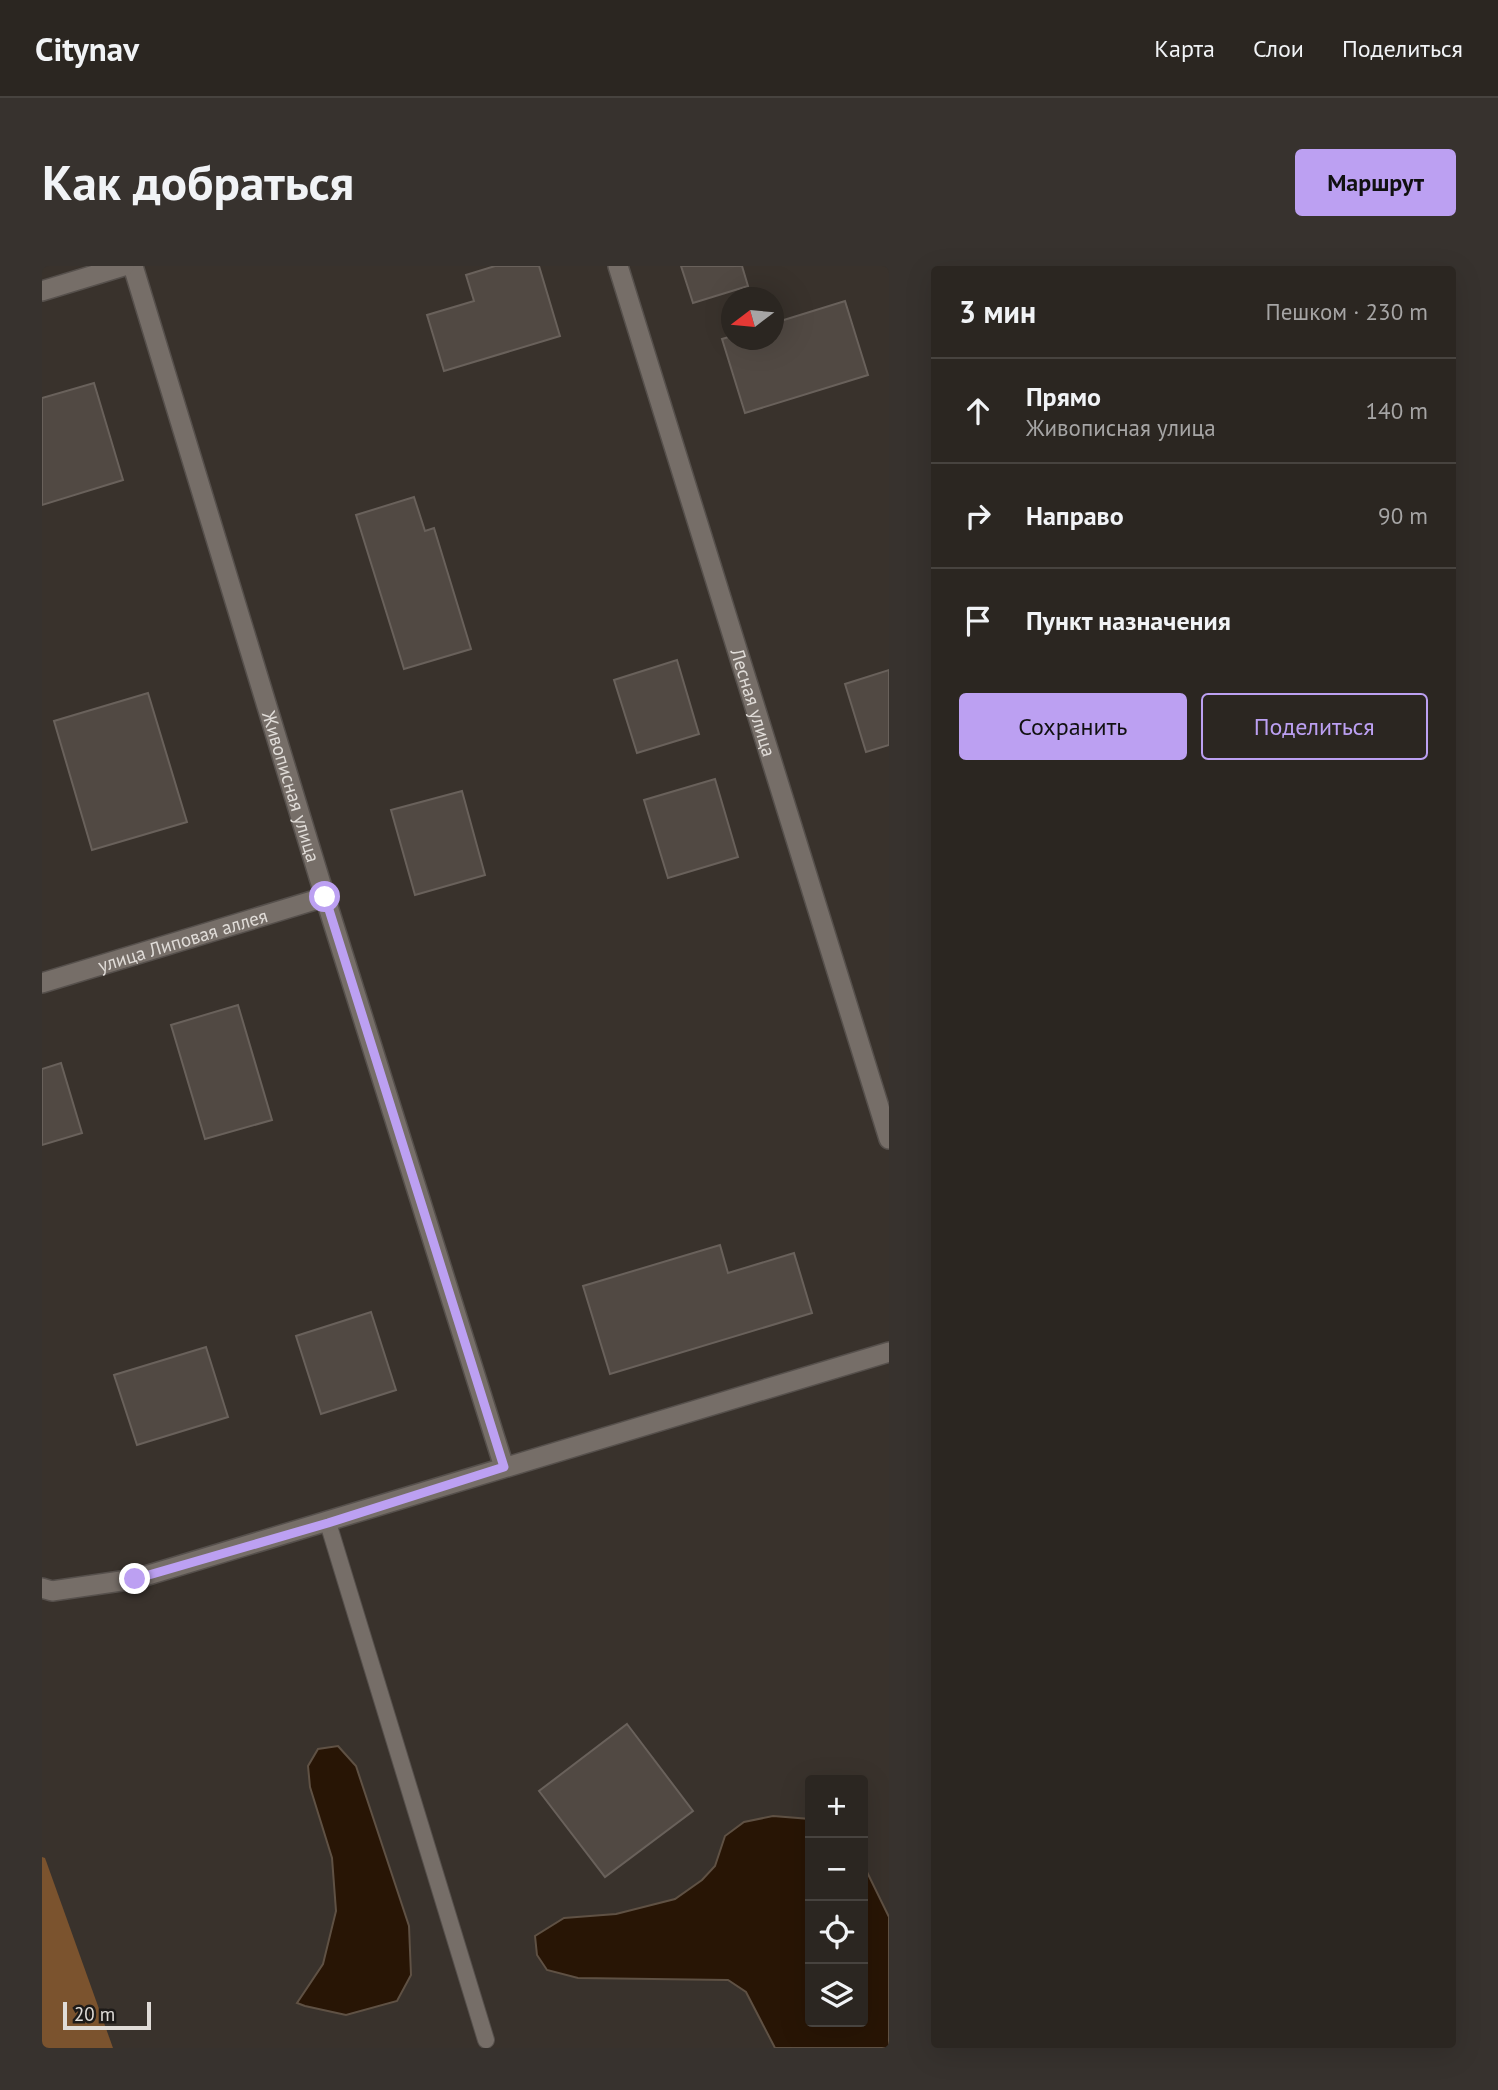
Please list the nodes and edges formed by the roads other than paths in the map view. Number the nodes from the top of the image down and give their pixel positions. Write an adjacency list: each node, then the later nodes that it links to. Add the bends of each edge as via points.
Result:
1 (124, 266): 4 (street)
2 (133, 266): 5 (street, Живописная улица)
3 (618, 266): 7 (street, Лесная улица)
4 (42, 291)
5 (325, 897): 6 (street, улица Липовая аллея); 9 (street, Живописная улица)
6 (42, 983)
7 (889, 1139)
8 (889, 1352): 9 (street)
9 (504, 1467): 10 (street)
10 (328, 1523): 11 (street, via 135,1579 52,1591); 12 (lane)
11 (42, 1588)
12 (486, 2040)

